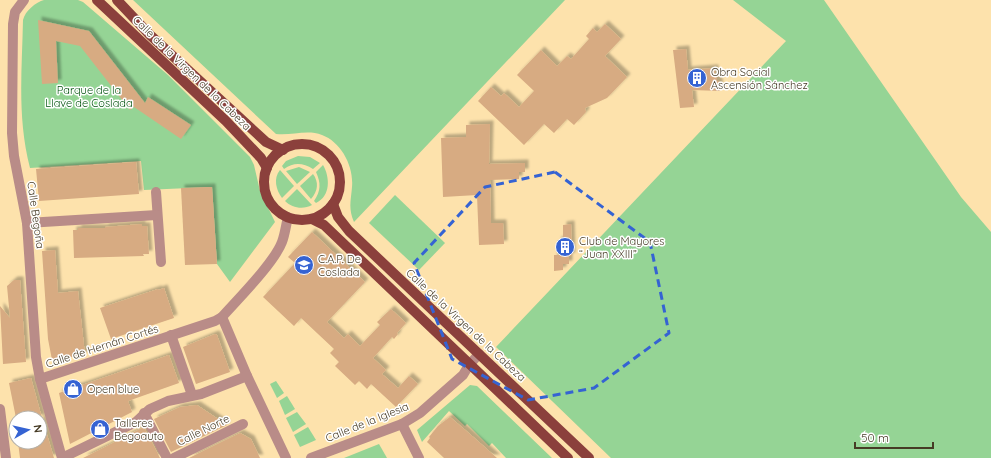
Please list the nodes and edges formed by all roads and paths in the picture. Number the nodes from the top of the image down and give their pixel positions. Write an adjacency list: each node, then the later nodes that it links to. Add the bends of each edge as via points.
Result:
1 (24, 0): 11 (street, Calle Begoña, via 15,12 13,24 11,106 14,156)
2 (97, 0): 5 (main road, Calle de la Virgen de la Cabeza, via 226,121 261,158)
3 (117, 0): 4 (main road, Calle de la Virgen de la Cabeza, via 150,35 266,142)
4 (283, 150): 5 (main road, via 271,160); 7 (main road, via 296,145 310,145 333,160 340,177 338,196)
5 (267, 168): 9 (main road, via 264,178 268,199 275,209)
6 (156, 192): 8 (street)
7 (333, 204): 10 (main road, via 328,211); 15 (main road, Calle de la Virgen de la Cabeza, via 349,231)
8 (158, 215): 11 (street); 12 (street)
9 (288, 217): 10 (main road, via 296,220); 13 (street, via 279,248)
10 (312, 219): 16 (main road, via 324,225)
11 (27, 223): 18 (street, Calle Begoña, via 36,357)
12 (161, 262)
13 (222, 317): 14 (street, Calle de Hernán Cortés); 17 (street)
14 (171, 335): 18 (street, Calle de Hernán Cortés); 19 (street, Calle de Hernán Cortés)
15 (479, 354): 16 (street, Calle de la Iglesia); 33 (main road, Calle de la Virgen de la Cabeza)
16 (469, 365): 24 (street, Calle de la Iglesia, via 463,375 428,407); 32 (main road)
17 (247, 376): 19 (street); 29 (street)
18 (40, 379): 26 (street, Calle Begoña)
19 (192, 395): 21 (street, via 168,401)
20 (0, 409): 22 (street)
21 (144, 413): 26 (street, via 136,422); 27 (street)
22 (1, 422): 25 (street)
23 (243, 424): 28 (street, Calle Norte)
24 (402, 424): 30 (street, Calle de la Iglesia); 31 (street)
25 (6, 458)
26 (62, 458)
27 (167, 458)
28 (174, 458)
29 (286, 458)
30 (311, 458)
31 (419, 458)
32 (568, 458)
33 (589, 458)

